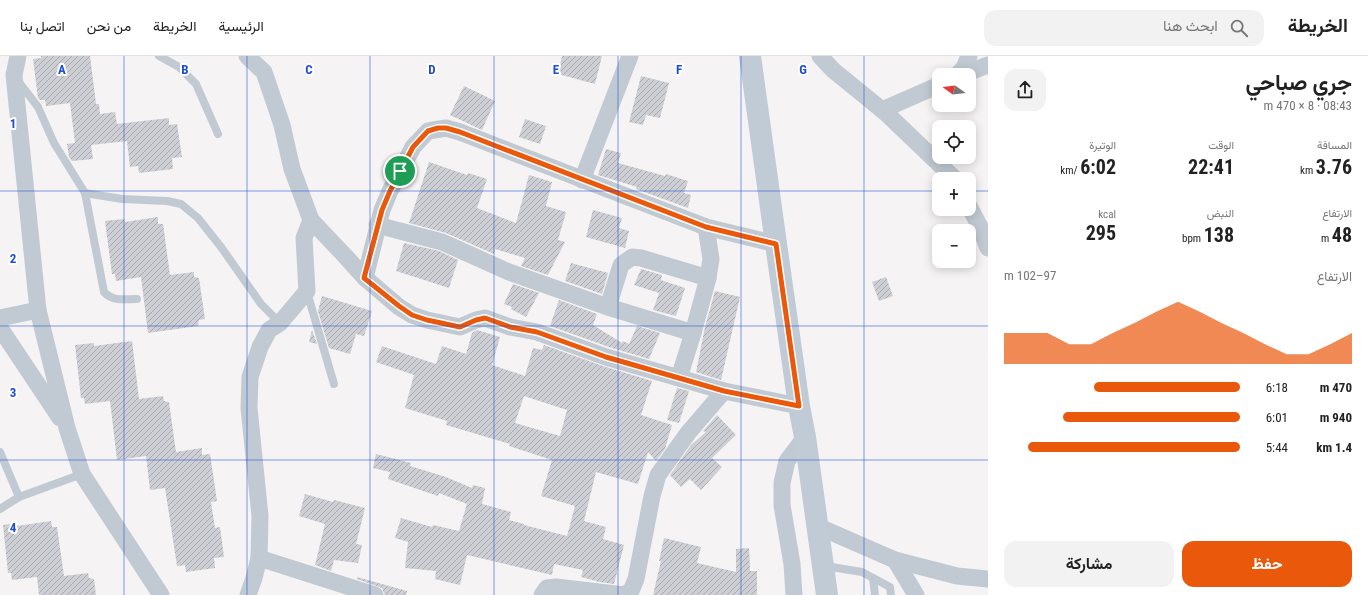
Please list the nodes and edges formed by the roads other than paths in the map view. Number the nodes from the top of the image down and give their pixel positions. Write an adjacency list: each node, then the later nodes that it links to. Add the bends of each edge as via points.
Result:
1 (18, 56): 11 (street)
2 (159, 56): 14 (lane, via 179,67 196,84)
3 (247, 56): 19 (street, via 264,72 282,125 292,169)
4 (630, 56): 16 (street)
5 (750, 56): 22 (main road)
6 (820, 56): 13 (street, via 833,70)
7 (969, 56): 9 (street)
8 (988, 65): 10 (street)
9 (964, 68)
10 (976, 70)
11 (14, 76): 17 (lane, via 38,107 54,144); 29 (street)
12 (932, 88): 13 (street)
13 (882, 110): 15 (street)
14 (218, 134)
15 (948, 172)
16 (582, 180): 20 (street, via 460,132 438,128 428,131 413,147 390,191); 21 (street)
17 (85, 193): 27 (lane, via 104,292 115,300); 31 (lane, via 181,204 198,218 261,304)
18 (974, 216): 23 (street)
19 (310, 220): 24 (street); 26 (street, via 304,238)
20 (378, 225): 24 (street); 28 (street, via 442,242 509,272)
21 (706, 227): 22 (street); 25 (street, via 711,259)
22 (776, 244): 37 (main road)
23 (988, 248)
24 (364, 278): 34 (street, via 412,315 427,320 460,327 485,318)
25 (708, 278): 28 (street, via 632,257 621,265); 33 (street)
26 (307, 291): 31 (street); 35 (lane)
27 (137, 299)
28 (608, 307): 33 (street)
29 (38, 310): 30 (street); 38 (street)
30 (0, 318)
31 (280, 323): 45 (street, via 269,330 250,377 249,408 260,516)
32 (0, 328): 38 (street)
33 (693, 333): 34 (street)
34 (679, 378): 36 (street)
35 (334, 384)
36 (724, 391): 37 (street); 54 (street, via 658,475 636,579 631,591)
37 (799, 406): 39 (main road)
38 (67, 428): 41 (street)
39 (805, 437): 44 (main road); 55 (street, via 787,461 782,483 782,505 792,564)
40 (0, 452): 42 (lane)
41 (82, 474): 42 (lane); 50 (street)
42 (20, 497): 43 (lane)
43 (0, 509)
44 (817, 526): 46 (street); 47 (main road)
45 (259, 558): 51 (street); 52 (street)
46 (895, 560): 49 (street, via 957,576); 59 (street)
47 (823, 566): 48 (lane, via 862,572); 56 (main road)
48 (873, 578): 57 (lane); 58 (lane, via 890,587)
49 (988, 580)
50 (161, 595)
51 (248, 595)
52 (375, 595)
53 (542, 595): 54 (street, via 547,588 556,587)
54 (624, 595)
55 (794, 595)
56 (827, 595)
57 (875, 595)
58 (891, 595)
59 (916, 595)

